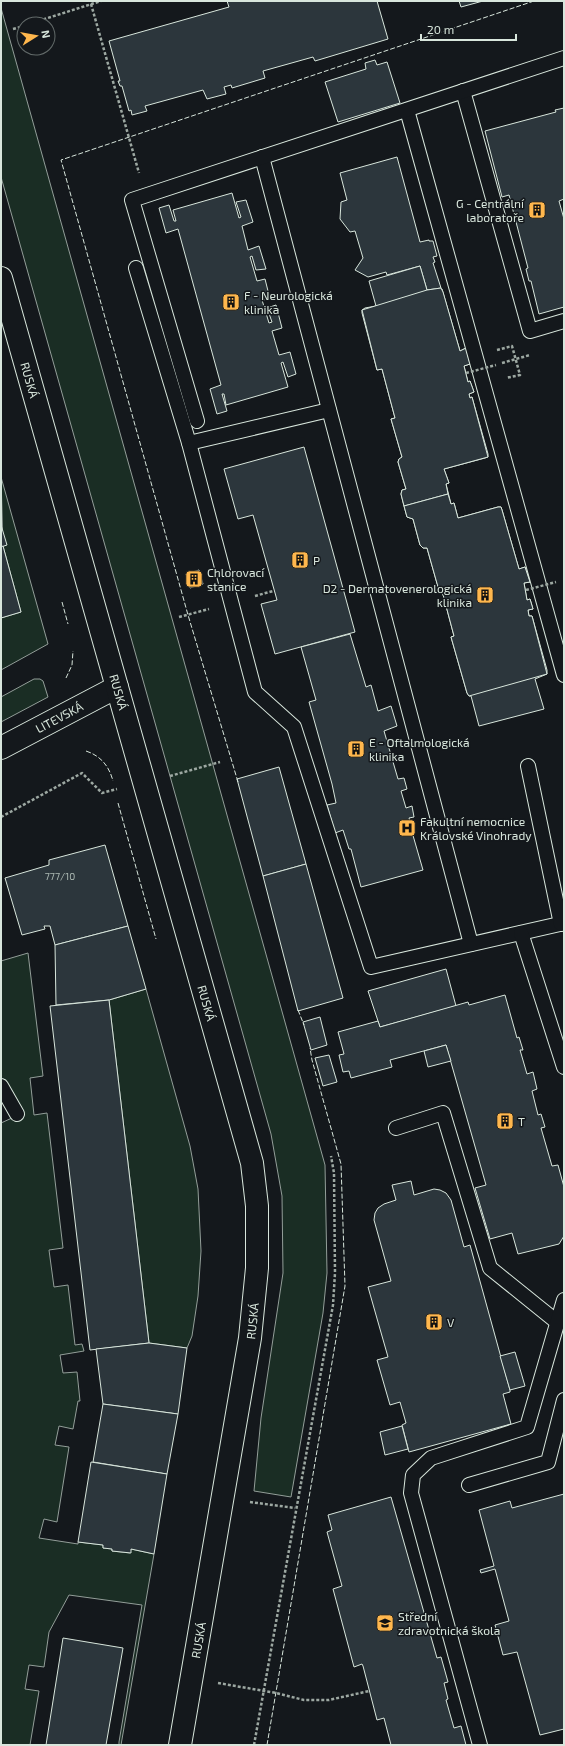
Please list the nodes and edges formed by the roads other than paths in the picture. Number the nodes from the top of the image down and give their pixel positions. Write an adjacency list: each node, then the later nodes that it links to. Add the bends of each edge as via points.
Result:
1 (564, 58): 2 (lane)
2 (464, 91): 3 (lane); 7 (lane, via 530,330)
3 (408, 110): 4 (lane); 11 (lane)
4 (262, 158): 8 (lane); 9 (lane, via 132,200)
5 (136, 268): 10 (lane)
6 (1, 278): 12 (street, RUSKÁ)
7 (564, 321)
8 (329, 410): 10 (lane); 17 (lane)
9 (197, 420)
10 (189, 443): 17 (lane, via 255,692 294,726 370,967)
11 (564, 675)
12 (117, 687): 13 (street, LITEVSKÁ); 26 (street, RUSKÁ, via 252,1163 258,1206 257,1268 250,1338)
13 (1, 748)
14 (528, 766): 15 (lane)
15 (563, 924): 16 (lane)
16 (521, 933): 17 (lane); 18 (lane)
17 (471, 944)
18 (564, 1067)
19 (1, 1086): 20 (lane)
20 (17, 1114)
21 (396, 1128): 23 (lane, via 443,1113 490,1268)
22 (564, 1300): 23 (lane)
23 (557, 1322): 27 (lane, via 527,1427 431,1458 413,1475 411,1493)
24 (564, 1400): 25 (lane, via 548,1462)
25 (469, 1485)
26 (180, 1745)
27 (480, 1745)

